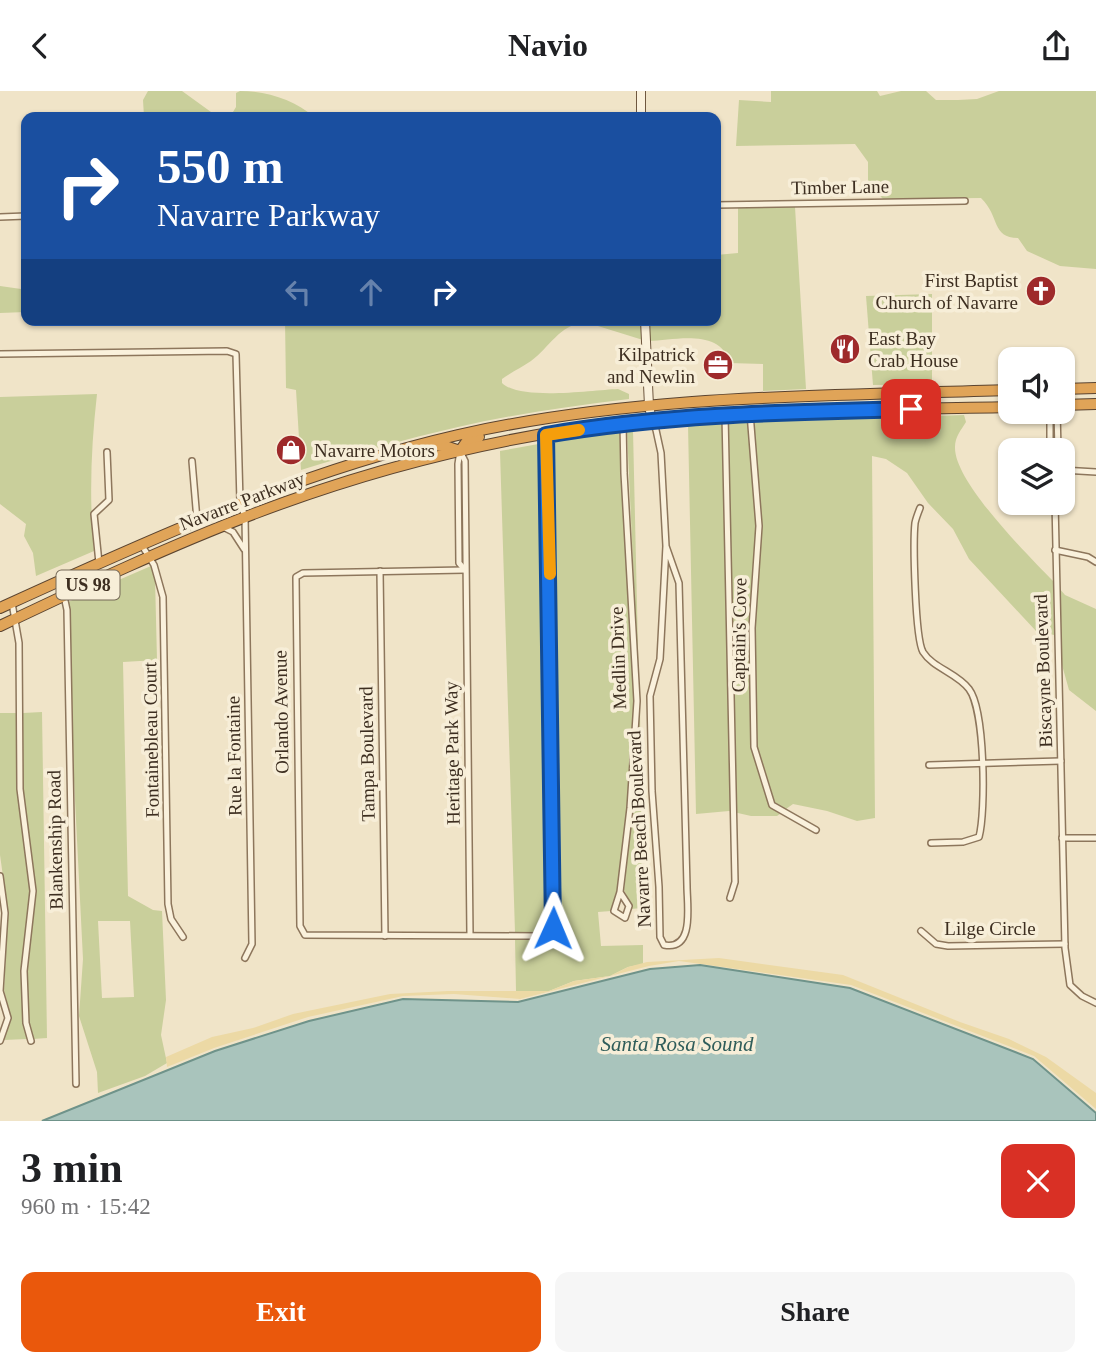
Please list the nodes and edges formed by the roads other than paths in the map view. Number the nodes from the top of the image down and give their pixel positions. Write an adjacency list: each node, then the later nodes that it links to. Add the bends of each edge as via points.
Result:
1 (641, 91): 2 (street)
2 (641, 112)
3 (965, 201): 4 (street, Timber Lane)
4 (721, 205)
5 (21, 216): 6 (street)
6 (0, 217)
7 (645, 326): 14 (street)
8 (0, 354): 28 (street, Rue la Fontaine, via 234,352)
9 (1096, 388): 10 (highway)
10 (1075, 389)
11 (998, 390): 14 (highway, Navarre Parkway / US 98)
12 (1096, 404): 13 (highway)
13 (1075, 405)
14 (649, 406): 16 (highway, Navarre Parkway / US 98); 19 (street)
15 (998, 407): 17 (highway, Navarre Parkway / US 98)
16 (595, 412): 22 (highway, Navarre Parkway / US 98); 23 (highway, via 471,438)
17 (750, 414): 18 (highway, Navarre Parkway / US 98); 51 (street, Captain's Cove, via 759,526 752,628 754,747 772,805)
18 (725, 415): 19 (highway, Navarre Parkway / US 98); 57 (street, via 735,882)
19 (652, 420): 20 (highway, Navarre Parkway / US 98); 35 (street, via 660,453)
20 (624, 422): 21 (highway, Navarre Parkway / US 98); 56 (street, Medlin Drive, via 637,701)
21 (546, 435): 23 (highway, Navarre Parkway / US 98); 59 (street, via 554,924 542,936)
22 (412, 447): 23 (highway, via 435,445); 28 (highway, Navarre Parkway / US 98)
23 (460, 451): 31 (highway, Navarre Parkway / US 98, via 359,478); 41 (street, Heritage Park Way, via 465,461)
24 (107, 452): 40 (street, via 108,500 94,514)
25 (192, 461): 32 (street)
26 (1075, 471): 27 (street)
27 (1096, 472)
28 (240, 502): 31 (street, Rue la Fontaine); 32 (highway, Navarre Parkway / US 98)
29 (920, 508): 49 (street, via 915,526 919,640 928,659 963,682 976,701)
30 (1055, 515): 36 (street, Biscayne Boulevard)
31 (245, 517): 33 (highway, Navarre Parkway / US 98); 37 (street, Rue la Fontaine)
32 (197, 520): 34 (highway, Navarre Parkway / US 98)
33 (222, 526): 37 (street, via 233,532); 38 (highway, Navarre Parkway / US 98)
34 (141, 544): 38 (street, Fontainebleau Court); 40 (highway, Navarre Parkway / US 98)
35 (666, 546): 35 (street, Navarre Beach Boulevard, via 679,583 687,874 687,929 681,942 670,946 660,937 650,707 660,659)
36 (1055, 550): 39 (street); 48 (street, Biscayne Boulevard)
37 (246, 552): 63 (street, Rue la Fontaine, via 252,944)
38 (148, 557): 43 (highway, Navarre Parkway / US 98); 61 (street, Fontainebleau Court, via 160,583 163,608 169,912)
39 (1096, 562)
40 (99, 563): 44 (highway, Navarre Parkway / US 98)
41 (465, 570): 42 (street, Orlando Avenue); 59 (street, Heritage Park Way)
42 (380, 571): 60 (street, Tampa Boulevard); 60 (street, Orlando Avenue, via 296,577 296,702 301,932 309,936)
43 (64, 596): 46 (highway, Navarre Parkway / US 98); 67 (street, Blankenship Road)
44 (12, 603): 45 (highway, Navarre Parkway / US 98); 46 (street)
45 (0, 608)
46 (15, 618): 47 (highway, Navarre Parkway / US 98); 66 (street, via 20,789 33,891 24,971)
47 (0, 626)
48 (1061, 761): 49 (street); 52 (street, Biscayne Boulevard)
49 (982, 763): 50 (street); 54 (street, via 979,837)
50 (929, 765)
51 (816, 830)
52 (1062, 838): 53 (street); 62 (street, Biscayne Boulevard)
53 (1096, 838)
54 (931, 843)
55 (0, 877): 65 (street, via 5,913 0,991 8,1018)
56 (620, 892)
57 (730, 898)
58 (921, 931): 62 (street, Lilge Circle, via 936,944 948,946)
59 (470, 935): 60 (street)
60 (385, 936)
61 (183, 937)
62 (1065, 944): 64 (street, Biscayne Boulevard, via 1070,985)
63 (244, 958)
64 (1096, 1003)
65 (0, 1041)
66 (31, 1041)
67 (76, 1084)

